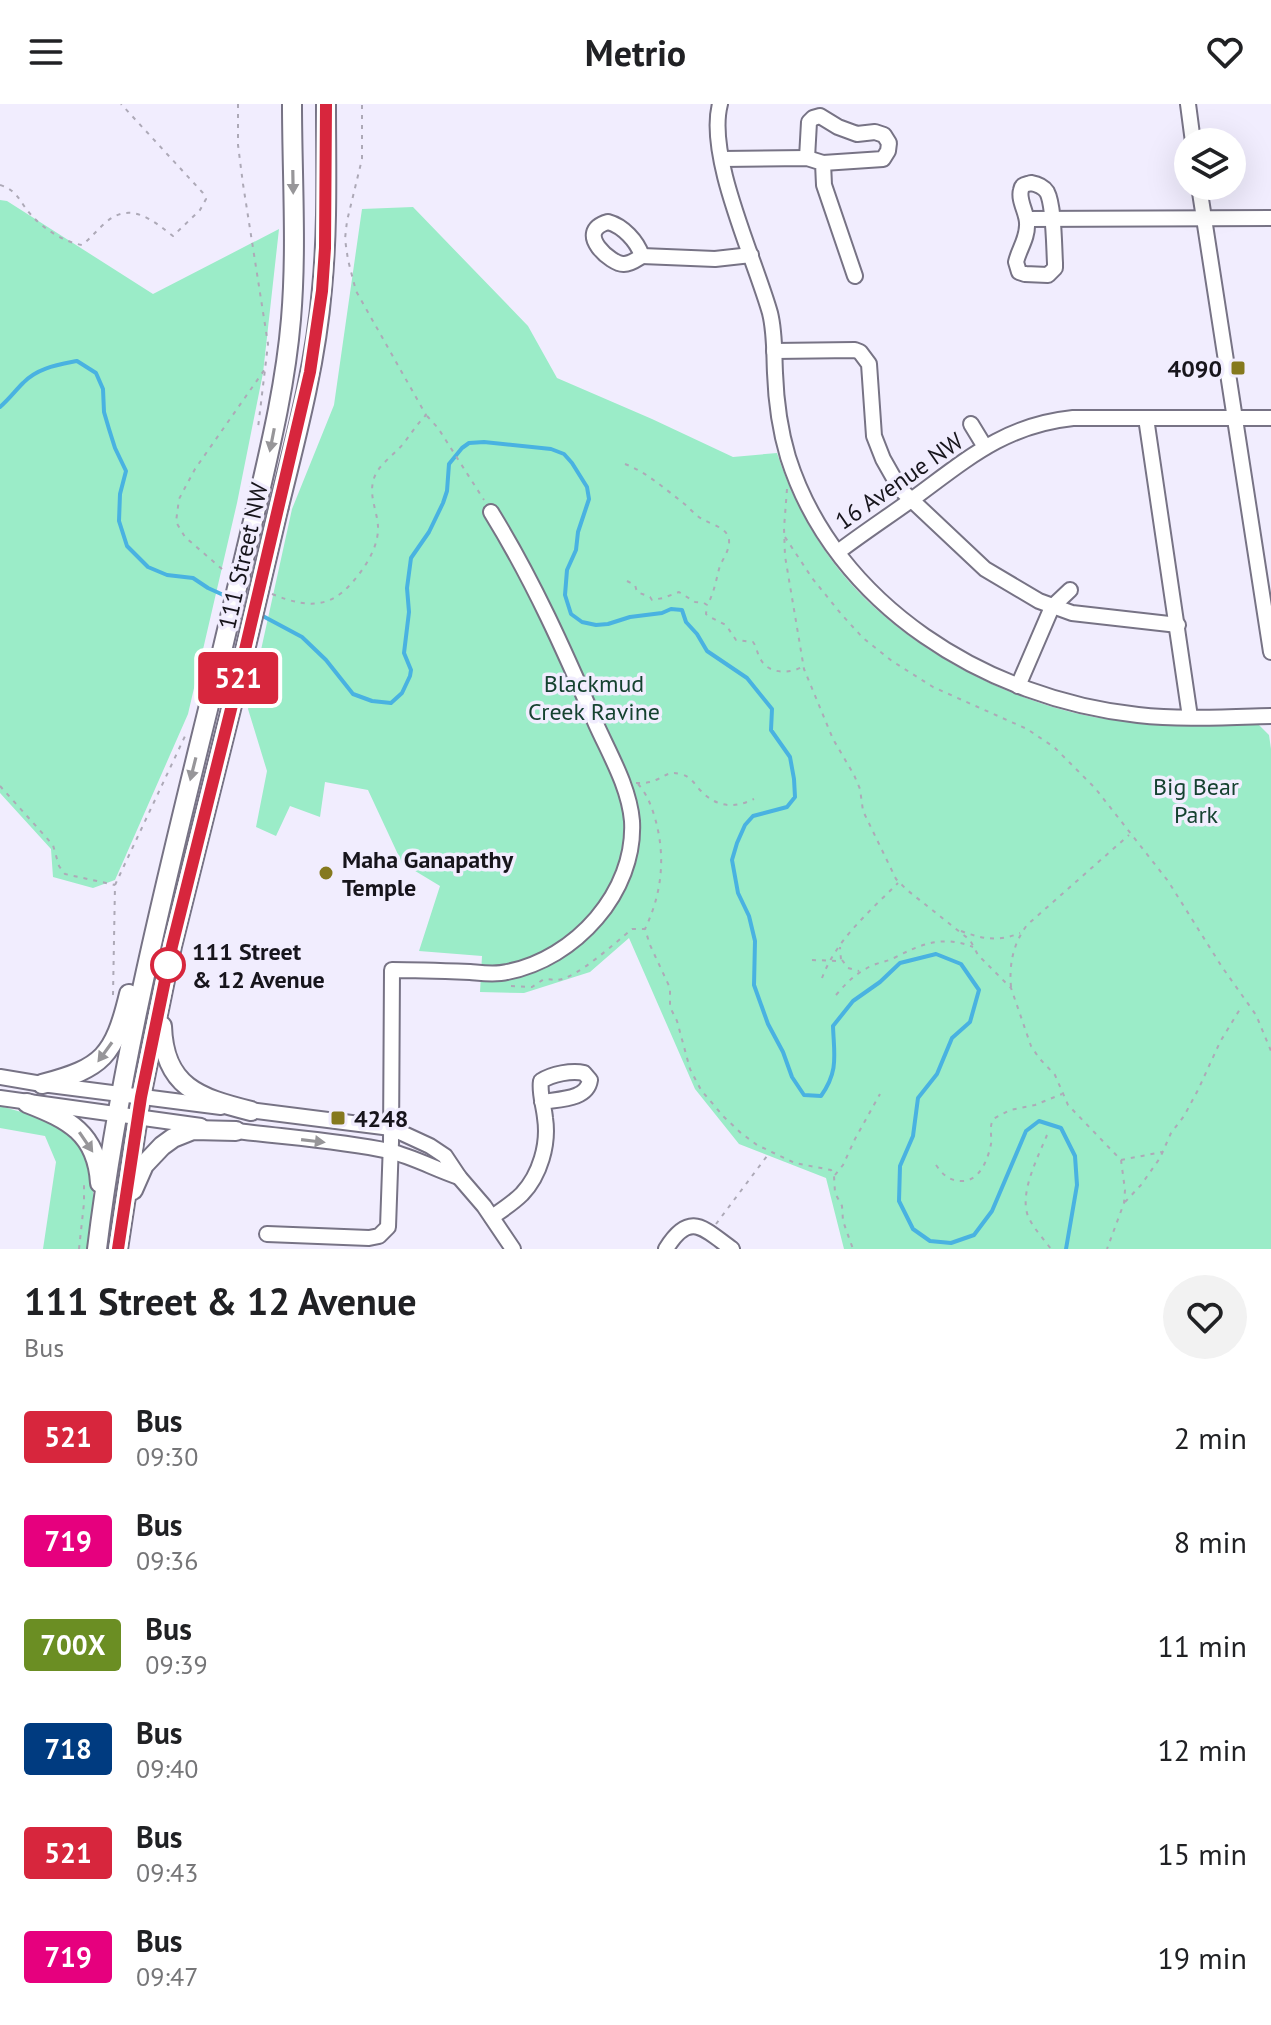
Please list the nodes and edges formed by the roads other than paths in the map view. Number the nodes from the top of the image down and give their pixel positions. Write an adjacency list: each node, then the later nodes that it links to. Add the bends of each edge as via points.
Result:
1 (292, 104): 33 (main road, 111 Street NW, one-way to 33, bridge, via 291,321 278,411)
2 (326, 104): 34 (main road, 111 Street NW, bridge, via 327,208 310,372)
3 (1188, 104): 5 (street)
4 (715, 105): 7 (street)
5 (1191, 128)
6 (807, 158): 7 (street); 8 (street); 8 (street, via 809,122 820,116 857,134 884,135 889,143 883,159)
7 (722, 159): 14 (street)
8 (823, 163): 16 (street, via 824,185)
9 (1201, 200): 13 (street)
10 (1271, 218): 13 (street)
11 (1027, 219): 12 (street); 12 (street, via 1020,195 1031,183 1047,193); 12 (street, via 1017,269 1042,275 1055,268)
12 (1052, 219): 13 (street)
13 (1203, 219): 19 (street)
14 (751, 255): 15 (street); 17 (street, via 770,313)
15 (642, 256)
16 (855, 276)
17 (774, 351): 23 (street, via 860,352 869,364 874,436 892,476); 25 (street, via 787,455 806,500)
18 (1146, 418): 19 (street, 16 Avenue NW); 22 (street, 16 Avenue NW, via 1047,421); 28 (street)
19 (1233, 418): 20 (street, 16 Avenue NW); 29 (street)
20 (1271, 418)
21 (971, 424): 22 (street, 16 Avenue NW)
22 (985, 447): 23 (street, 16 Avenue NW)
23 (911, 500): 25 (street, 16 Avenue NW); 27 (street, via 985,569)
24 (491, 512): 46 (street, via 551,620 630,785 629,851 608,904 567,945 533,964 505,973 392,970)
25 (838, 552): 30 (street, via 876,596 917,631)
26 (1070, 590): 27 (street)
27 (1052, 607): 28 (street); 30 (street)
28 (1178, 625): 32 (street)
29 (1271, 652)
30 (1018, 686): 32 (street, via 1108,710)
31 (1271, 716): 32 (street)
32 (1190, 717)
33 (161, 901): 36 (main road, one-way to 36, via 142,942 124,1017 109,1049 73,1076); 37 (main road, 111 Street NW)
34 (162, 999): 38 (main road, 111 Street NW); 42 (main road, via 163,1042 177,1078 196,1094)
35 (0, 1077): 36 (street)
36 (42, 1084): 37 (street)
37 (120, 1094): 38 (street); 43 (main road, 111 Street NW)
38 (141, 1097): 42 (street); 44 (main road, 111 Street NW)
39 (0, 1098): 41 (street)
40 (542, 1102): 50 (street, via 546,1135 540,1164 523,1192)
41 (27, 1103): 43 (street); 48 (main road, one-way to 48, via 61,1117 85,1137 99,1170)
42 (251, 1111): 46 (street)
43 (117, 1114): 44 (street); 48 (main road, 111 Street NW)
44 (138, 1117): 45 (street); 49 (main road, 111 Street NW)
45 (236, 1131): 46 (street, one-way to 46); 49 (main road, via 193,1130 173,1138 144,1165)
46 (391, 1141): 47 (street, via 437,1170); 47 (street, via 409,1135 440,1151); 51 (street, via 389,1223 379,1236)
47 (459, 1177): 50 (street)
48 (102, 1211): 53 (main road, 111 Street NW)
49 (123, 1211): 54 (main road, 111 Street NW)
50 (492, 1217): 55 (street)
51 (267, 1234)
52 (729, 1248): 56 (street, via 698,1227 678,1233)
53 (97, 1249)
54 (118, 1249)
55 (513, 1249)
56 (666, 1249)

